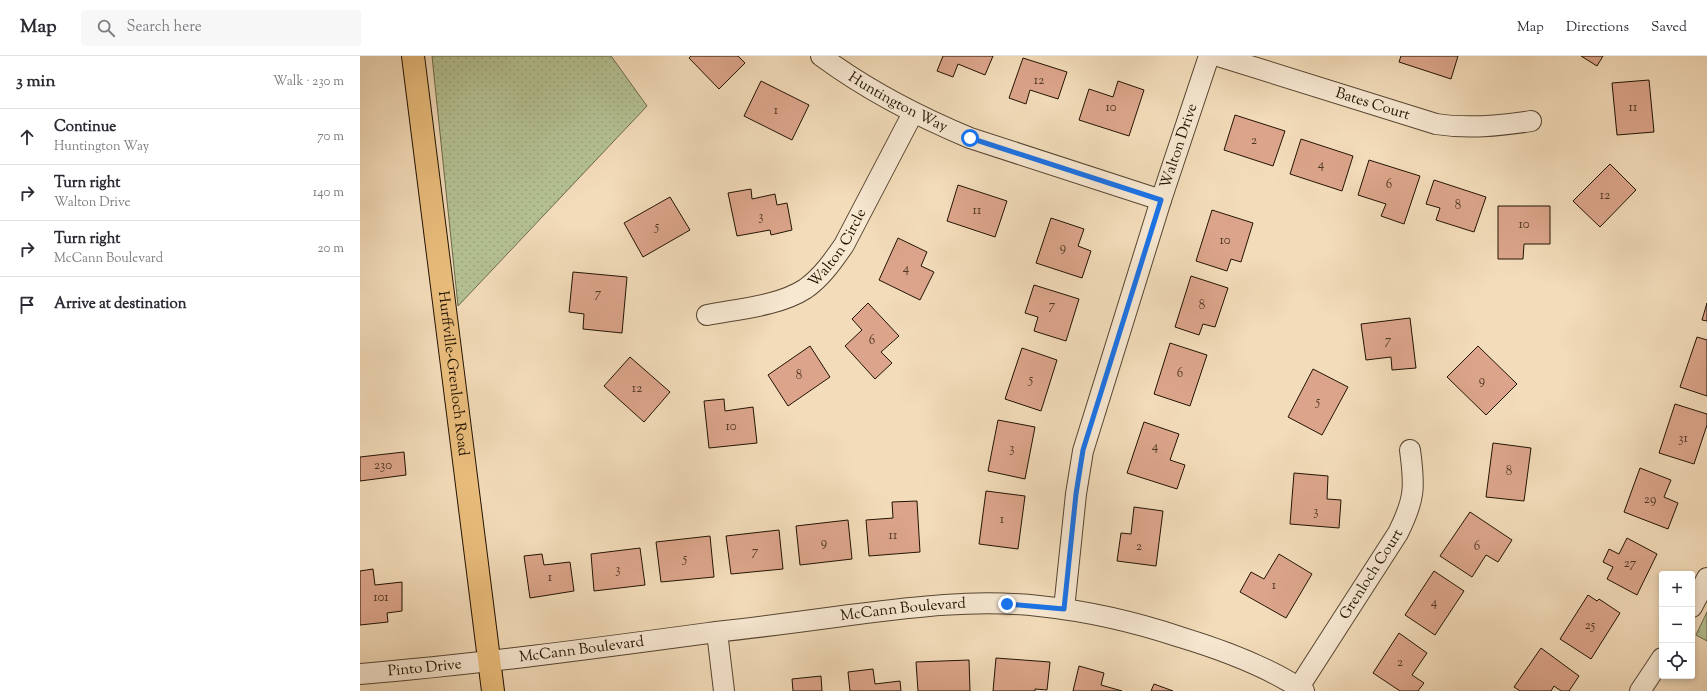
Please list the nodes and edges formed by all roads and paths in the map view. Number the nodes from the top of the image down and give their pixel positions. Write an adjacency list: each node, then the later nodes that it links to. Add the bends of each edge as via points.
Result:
1 (413, 56): 14 (main road, Hurffville-Grenloch Road)
2 (821, 56): 5 (street, Huntington Way)
3 (1209, 56): 7 (street, Walton Drive)
4 (1218, 56): 6 (street, Bates Court, via 1436,124 1486,127)
5 (913, 113): 7 (street, Huntington Way, via 970,138); 8 (street, Walton Circle, via 844,245 819,277 804,289 784,298)
6 (1531, 121)
7 (1161, 200): 12 (street, Walton Drive, via 1083,450)
8 (707, 315)
9 (1410, 450): 17 (street, Grenloch Court, via 1414,481 1412,501 1405,518)
10 (1707, 578): 11 (street)
11 (1692, 607)
12 (1064, 609): 13 (street, McCann Boulevard, via 1007,604 917,607); 17 (street, McCann Boulevard, via 1121,620 1194,641 1252,663)
13 (717, 632): 14 (street, McCann Boulevard); 19 (street)
14 (489, 662): 16 (street, Pinto Drive); 18 (main road, Hurffville-Grenloch Road)
15 (1659, 662): 20 (street)
16 (360, 674)
17 (1302, 689)
18 (493, 691)
19 (724, 691)
20 (1640, 691)

